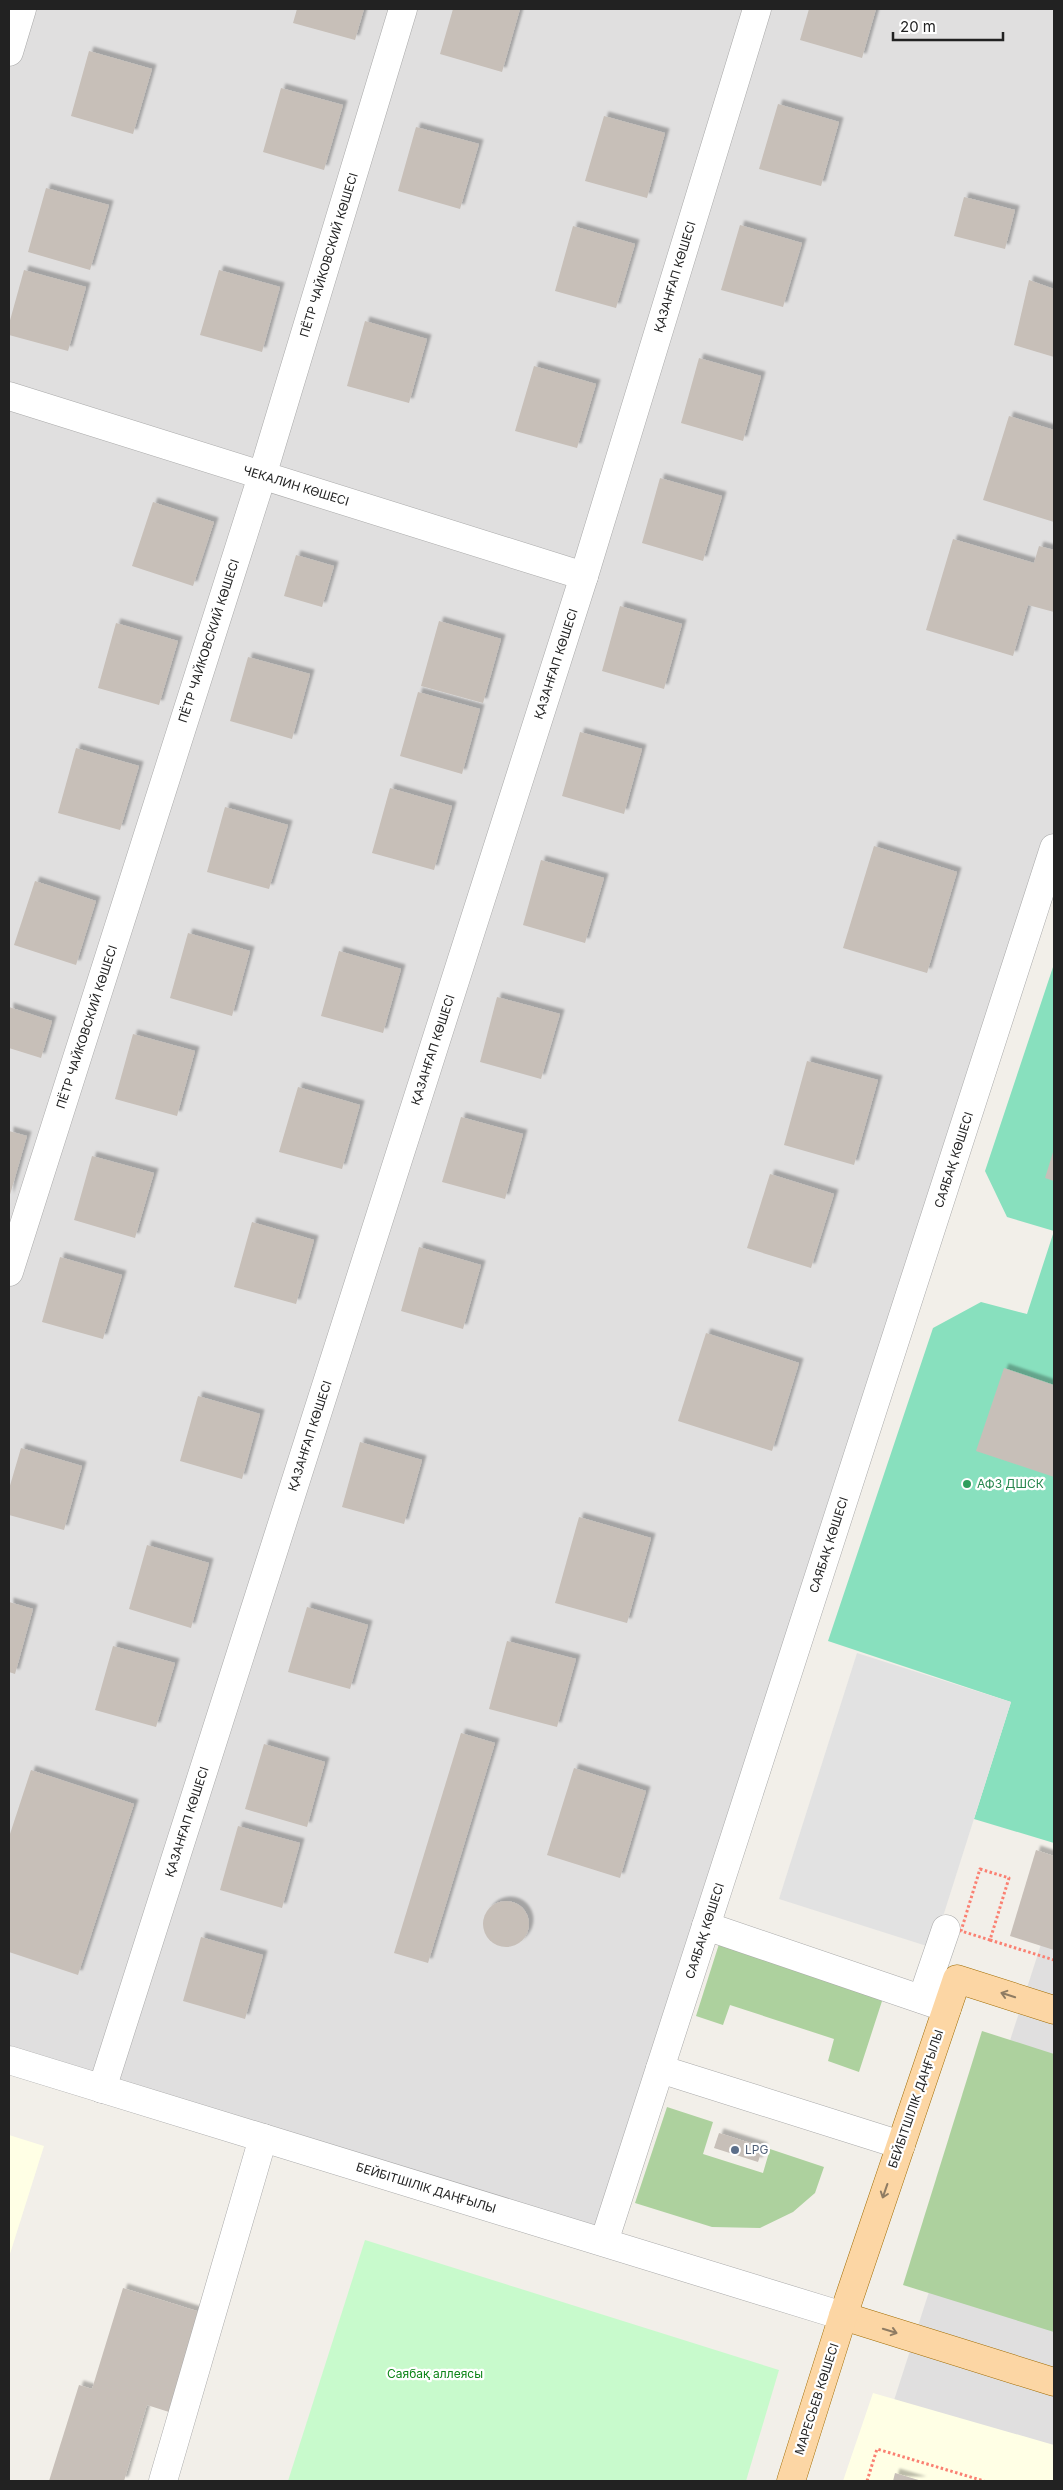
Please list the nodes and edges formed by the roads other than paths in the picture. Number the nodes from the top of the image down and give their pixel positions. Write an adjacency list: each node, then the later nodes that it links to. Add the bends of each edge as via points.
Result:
1 (22, 9): 4 (street)
2 (404, 9): 6 (street, ПЁТР ЧАЙКОВСКИЙ КӨШЕСІ)
3 (757, 9): 7 (street, ҚАЗАНҒАП КӨШЕСІ)
4 (9, 52)
5 (9, 396): 6 (street, ЧЕКАЛИН КӨШЕСІ)
6 (262, 476): 7 (street, ЧЕКАЛИН КӨШЕСІ); 9 (street, ПЁТР ЧАЙКОВСКИЙ КӨШЕСІ)
7 (584, 576): 16 (street, ҚАЗАНҒАП КӨШЕСІ)
8 (1054, 848): 10 (street, САЯБАҚ КӨШЕСІ)
9 (9, 1272)
10 (706, 1926): 12 (street); 15 (street, САЯБАҚ КӨШЕСІ)
11 (946, 1929): 12 (street)
12 (934, 2003): 13 (main road, БЕЙБІТШІЛІК ДАҢҒЫЛЫ, one-way to 12, via 957,1979); 18 (main road, БЕЙБІТШІЛІК ДАҢҒЫЛЫ)
13 (1054, 2010)
14 (9, 2060): 16 (street, БЕЙБІТШІЛІК ДАҢҒЫЛЫ)
15 (660, 2069): 18 (street); 19 (street, САЯБАҚ КӨШЕСІ)
16 (102, 2089): 17 (street, БЕЙБІТШІЛІК ДАҢҒЫЛЫ)
17 (263, 2138): 19 (street, БЕЙБІТШІЛІК ДАҢҒЫЛЫ); 22 (street)
18 (900, 2146): 20 (main road, БЕЙБІТШІЛІК ДАҢҒЫЛЫ, one-way to 20)
19 (604, 2242): 20 (street, БЕЙБІТШІЛІК ДАҢҒЫЛЫ)
20 (843, 2316): 21 (main road, БЕЙБІТШІЛІК ДАҢҒЫЛЫ, one-way to 21); 23 (main road, МАРЕСЬЕВ КӨШЕСІ)
21 (1054, 2382)
22 (163, 2481)
23 (791, 2481)

